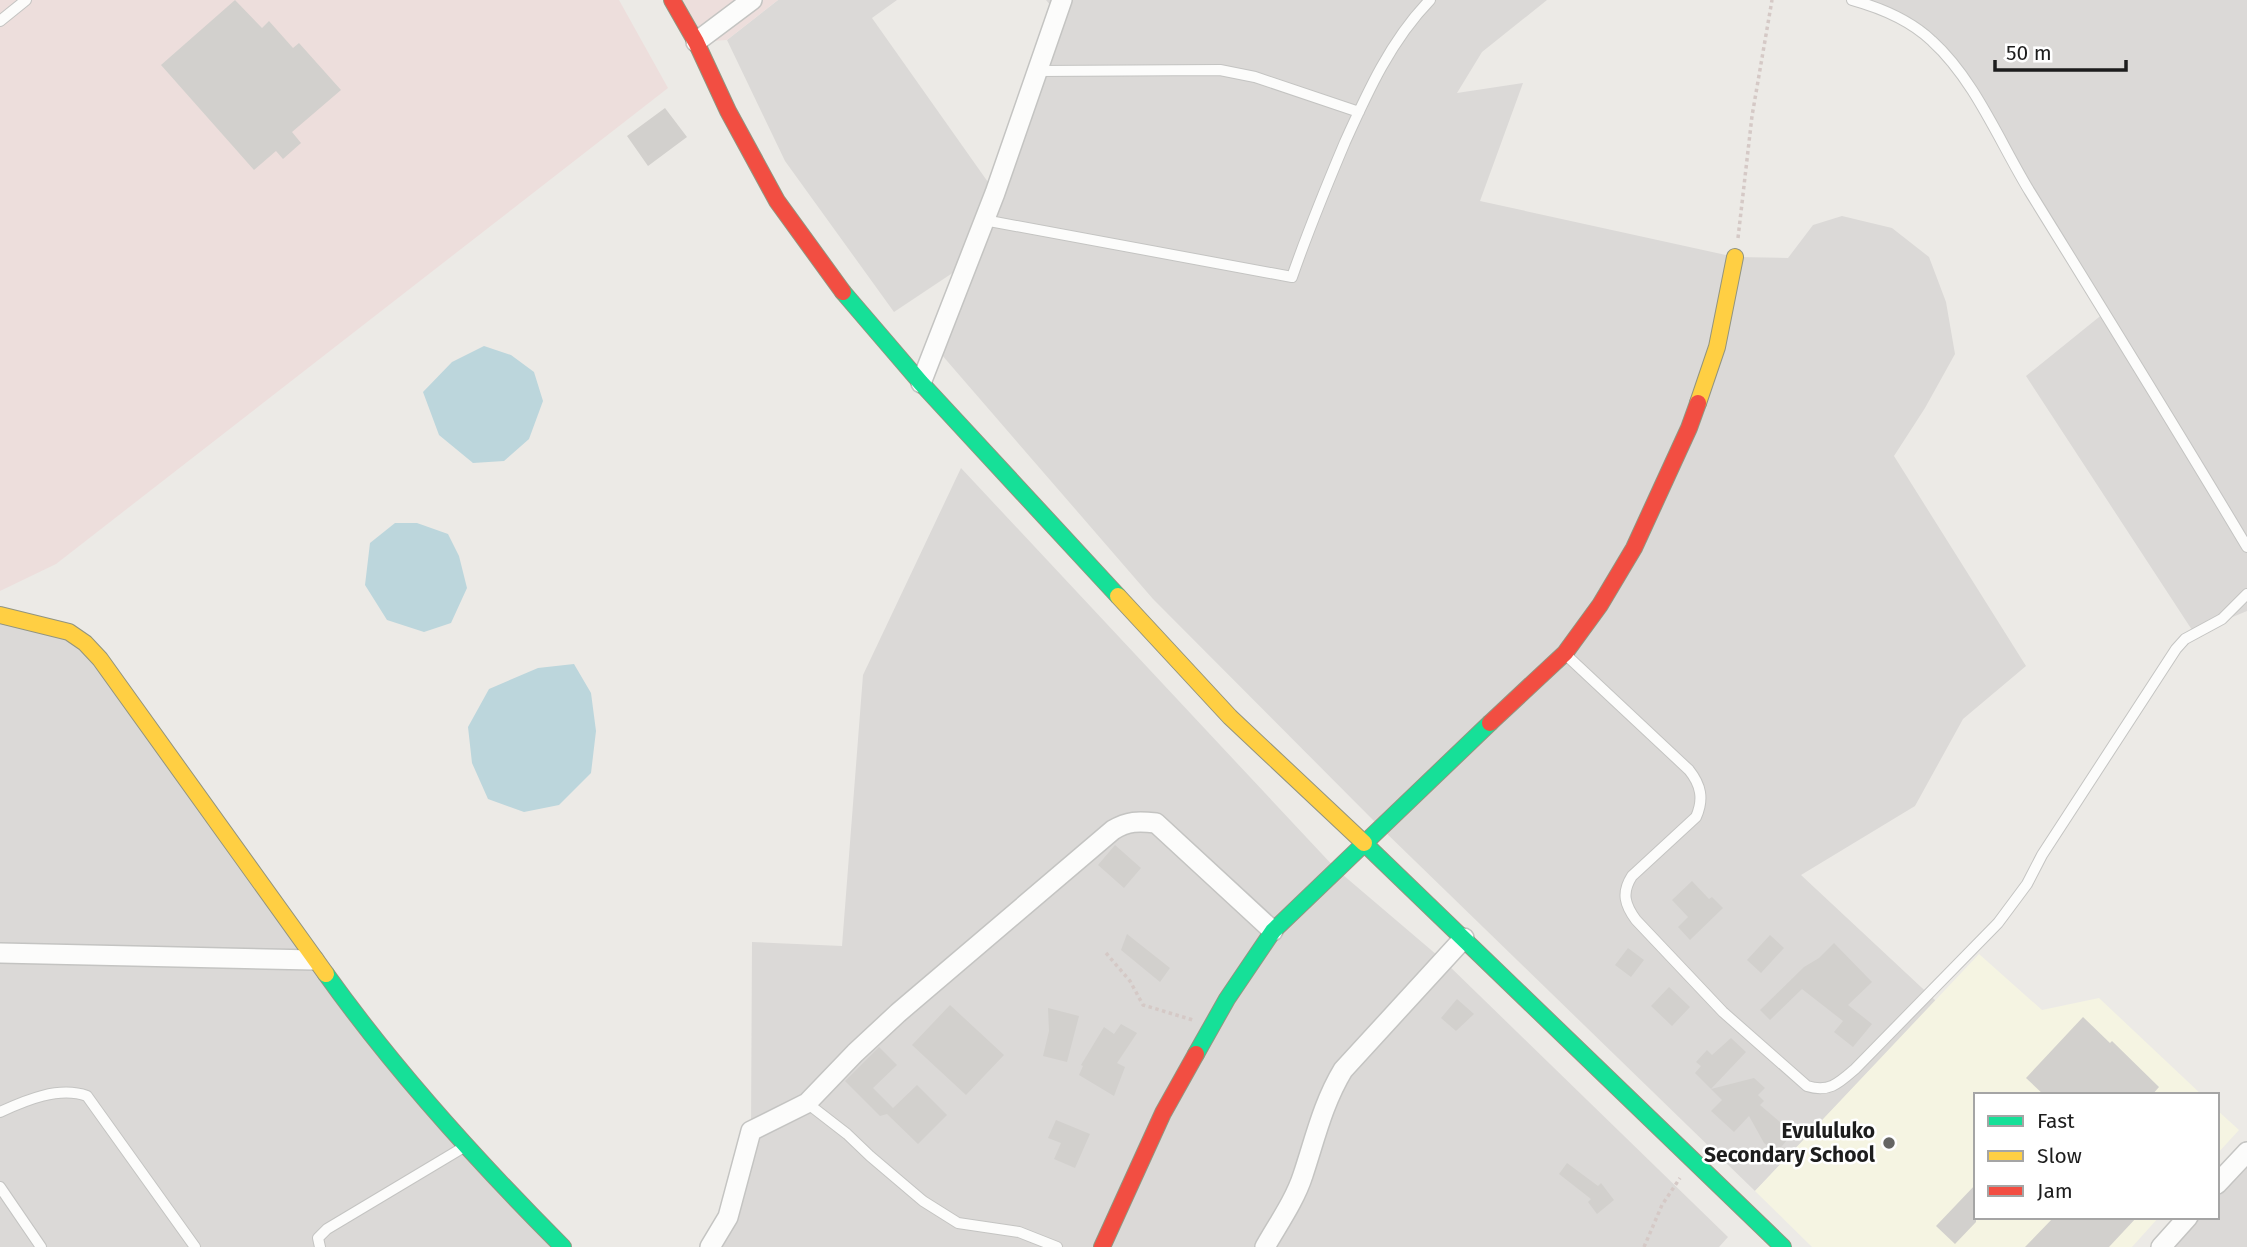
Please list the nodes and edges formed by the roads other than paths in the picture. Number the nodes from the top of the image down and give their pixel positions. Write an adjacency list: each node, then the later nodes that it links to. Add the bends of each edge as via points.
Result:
1 (26, 0): 7 (lane)
2 (672, 0): 8 (street)
3 (752, 0): 8 (street)
4 (1062, 0): 9 (street)
5 (1430, 0): 10 (lane, via 1391,49)
6 (1852, 0): 14 (lane, via 1896,15 1932,40 1966,81 2013,164)
7 (0, 21)
8 (696, 43): 13 (street, via 777,201 837,286)
9 (1036, 71): 10 (lane, via 1220,71); 11 (street)
10 (1359, 112): 11 (lane, via 1311,219 1292,277)
11 (984, 220): 13 (street)
12 (1735, 257): 18 (street, via 1717,347 1689,428 1634,548)
13 (921, 383): 19 (street, via 1230,717)
14 (2243, 529): 15 (lane)
15 (2247, 547)
16 (2247, 594): 18 (lane, via 2222,619 2175,649 1998,923 1855,1069 1819,1090 1807,1086 1723,1012 1628,908 1627,882 1696,817 1701,791 1689,770)
17 (0, 615): 23 (street, via 69,632 100,659)
18 (1565, 653): 19 (street)
19 (1363, 843): 20 (street); 21 (street)
20 (1273, 932): 24 (street, via 1156,823 1126,822 898,1013); 37 (street, via 1227,999 1163,1113)
21 (1464, 939): 38 (street, via 1343,1070 1315,1132 1303,1178); 39 (street)
22 (0, 953): 23 (street)
23 (314, 960): 26 (street, via 400,1072)
24 (807, 1103): 35 (street, via 751,1130 728,1217); 36 (lane, via 923,1201 958,1223 1019,1232)
25 (0, 1112): 32 (lane, via 60,1093 74,1091 87,1096)
26 (467, 1146): 33 (lane, via 327,1229 318,1238); 34 (street)
27 (2247, 1152): 28 (street)
28 (2219, 1182)
29 (0, 1188): 31 (lane)
30 (2186, 1219): 40 (street)
31 (41, 1247)
32 (195, 1247)
33 (320, 1247)
34 (563, 1247)
35 (710, 1247)
36 (1056, 1247)
37 (1102, 1247)
38 (1265, 1247)
39 (1783, 1247)
40 (2161, 1247)

